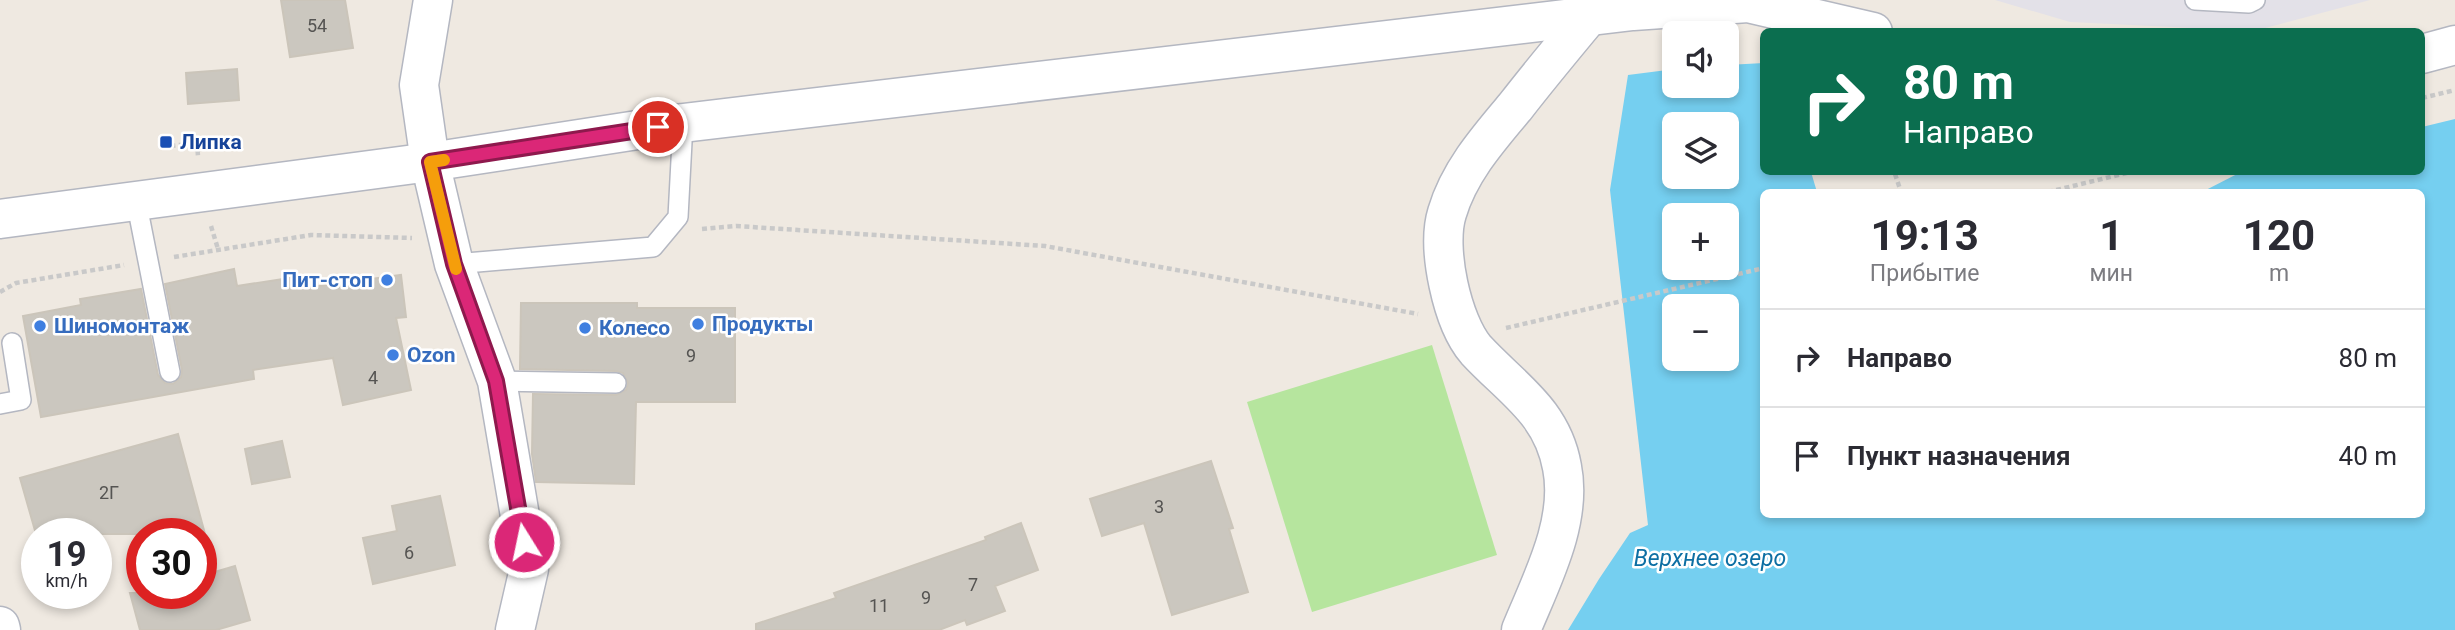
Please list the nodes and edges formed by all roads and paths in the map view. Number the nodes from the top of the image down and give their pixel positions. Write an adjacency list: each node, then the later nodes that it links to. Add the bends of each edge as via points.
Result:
1 (433, 0): 11 (main road, via 419,85)
2 (2195, 0): 3 (lane)
3 (2255, 0)
4 (1589, 16): 5 (main road, via 1748,3); 10 (main road); 21 (main road, via 1470,162 1446,215 1448,293)
5 (1856, 28)
6 (2455, 46): 7 (main road)
7 (2425, 53)
8 (2455, 90): 9 (path)
9 (2425, 97)
10 (683, 123): 11 (main road); 16 (lane, via 678,217)
11 (430, 162): 14 (main road); 17 (main road)
12 (2119, 175): 13 (path)
13 (2060, 189)
14 (136, 200): 15 (main road); 18 (lane)
15 (0, 219)
16 (665, 232): 17 (lane, via 653,247); 21 (path, via 736,226 1045,246)
17 (451, 252): 18 (path, via 311,235); 24 (main road)
18 (150, 261): 20 (path, via 16,283); 23 (lane)
19 (1760, 269): 21 (path, via 1506,328)
20 (0, 292)
21 (1462, 322): 28 (main road, via 1474,347 1539,411 1554,437 1563,469 1563,505 1555,542)
22 (12, 343): 26 (lane, via 22,400)
23 (170, 372)
24 (496, 381): 25 (lane); 27 (main road, via 528,569)
25 (617, 383)
26 (0, 404)
27 (515, 630)
28 (1521, 630)

